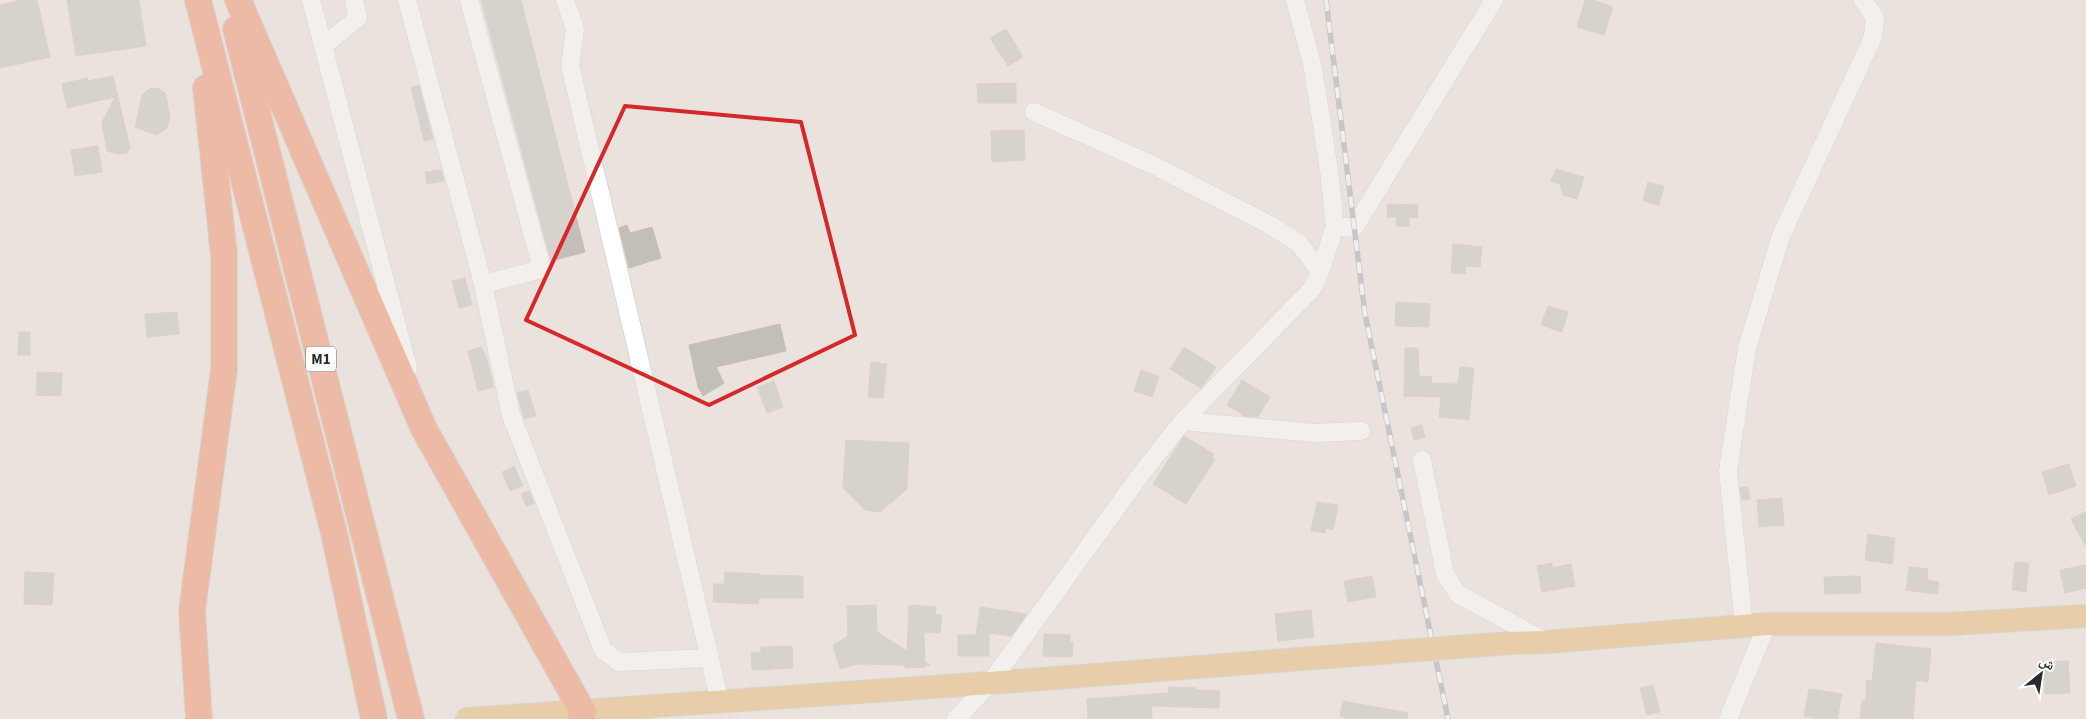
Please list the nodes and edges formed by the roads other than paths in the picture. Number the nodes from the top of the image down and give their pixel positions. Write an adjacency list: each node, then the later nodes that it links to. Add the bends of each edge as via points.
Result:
1 (197, 0): 31 (highway, via 224,256 224,369 192,611); 32 (highway, M1, via 334,532)
2 (229, 0): 33 (highway, M1)
3 (238, 0): 18 (highway)
4 (311, 0): 12 (street)
5 (354, 0): 12 (street, via 358,18)
6 (407, 0): 16 (street)
7 (468, 0): 16 (street, via 542,269)
8 (565, 0): 25 (street, via 575,29 570,65)
9 (1295, 0): 14 (street, via 1313,68)
10 (1494, 0): 14 (street, via 1354,228)
11 (1864, 0): 23 (street, via 1875,18 1873,37 1781,236 1748,348 1728,471)
12 (323, 46): 18 (street)
13 (1034, 112): 15 (street, via 1155,166 1268,224 1299,244)
14 (1335, 226): 15 (street)
15 (1320, 272): 17 (street, via 1312,289)
16 (482, 284): 25 (street, via 511,415 603,650 619,662)
17 (1183, 421): 19 (street, via 1315,433); 26 (street)
18 (424, 429): 28 (highway)
19 (1362, 431)
20 (1422, 460): 24 (street, via 1445,574 1458,594)
21 (2086, 616): 22 (main road, via 1948,624)
22 (1767, 624): 23 (main road); 34 (street)
23 (1744, 626): 24 (main road)
24 (1546, 642): 26 (main road, bridge)
25 (709, 658): 27 (street)
26 (990, 683): 27 (main road); 30 (street)
27 (720, 702): 28 (main road)
28 (582, 715): 29 (main road)
29 (475, 718)
30 (958, 718)
31 (198, 719)
32 (374, 719)
33 (411, 719)
34 (1728, 719)

